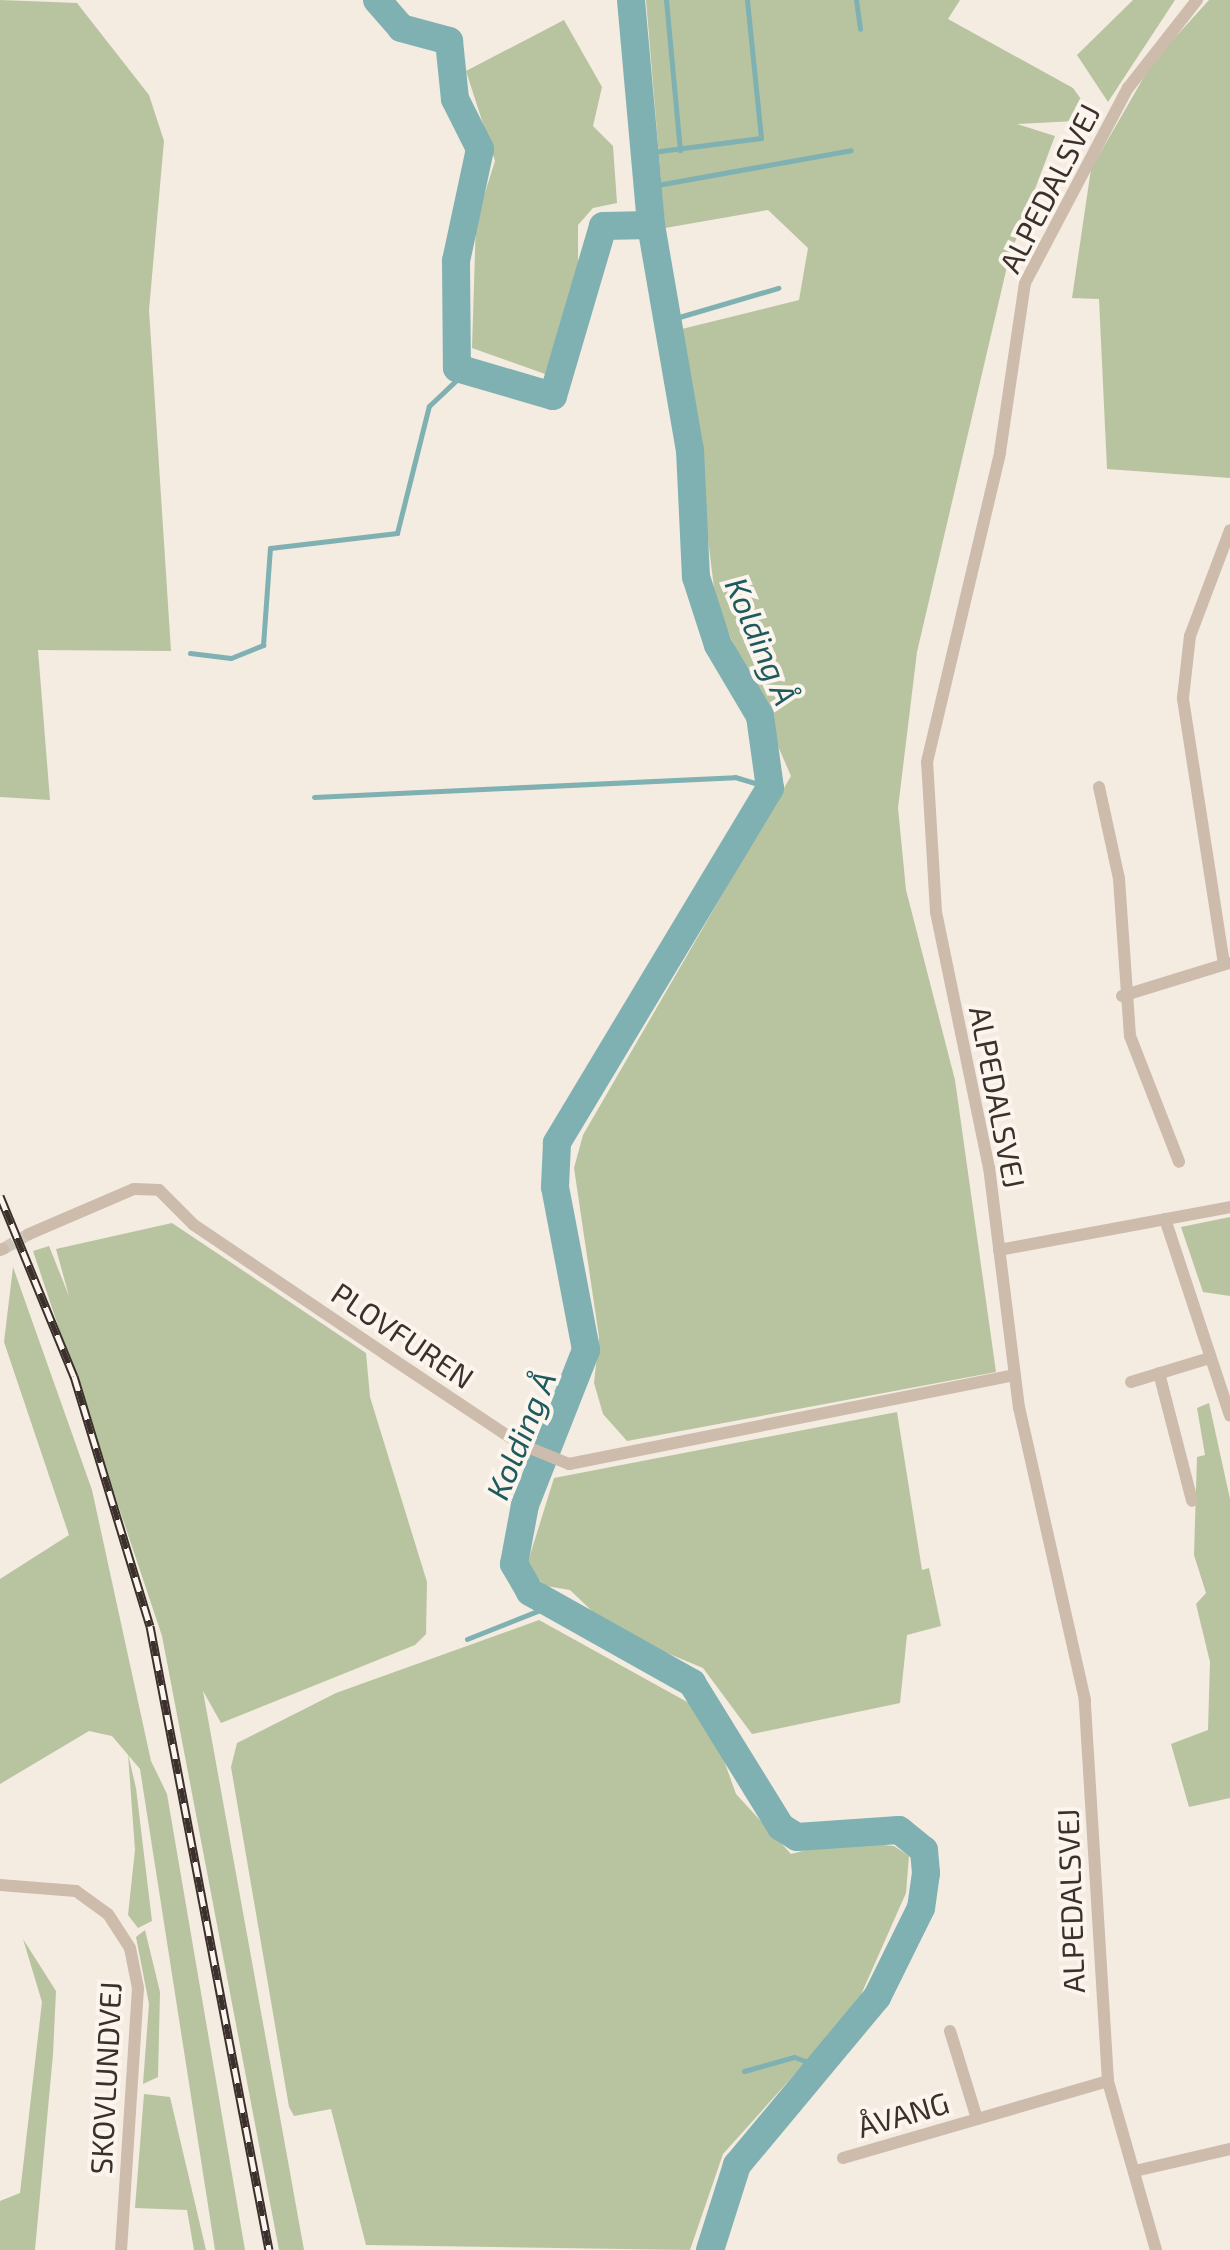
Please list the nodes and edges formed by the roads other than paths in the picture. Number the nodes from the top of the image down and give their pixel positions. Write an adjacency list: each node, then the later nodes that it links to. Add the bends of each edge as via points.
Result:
1 (1197, 0): 10 (street, ALPEDALSVEJ, via 1128,88 1025,283 1000,452 935,702 927,830 936,912)
2 (1230, 530): 4 (street, via 1190,636 1183,698)
3 (1099, 787): 5 (street, via 1118,879)
4 (1227, 964): 5 (street)
5 (1122, 996): 6 (street)
6 (1179, 1162)
7 (1230, 1207): 8 (street)
8 (1166, 1219): 10 (street); 11 (street)
9 (29, 1234): 13 (street, PLOVFUREN, via 134,1189 159,1190 194,1226 559,1462)
10 (999, 1250): 13 (street, ALPEDALSVEJ)
11 (1206, 1359): 12 (street); 15 (street)
12 (1160, 1373): 14 (street); 16 (street)
13 (1014, 1374): 19 (street, ALPEDALSVEJ, via 1085,1700)
14 (1131, 1382)
15 (1230, 1416)
16 (1192, 1501)
17 (0, 1885): 24 (street, SKOVLUNDVEJ, via 76,1891 108,1914 130,1948 138,1988)
18 (950, 2031): 20 (street, ÅVANG)
19 (1108, 2081): 20 (street, ÅVANG); 23 (street, ALPEDALSVEJ)
20 (977, 2119): 22 (street, ÅVANG)
21 (1230, 2148): 23 (street)
22 (843, 2158)
23 (1134, 2171): 25 (street, ALPEDALSVEJ)
24 (121, 2250)
25 (1156, 2250)

